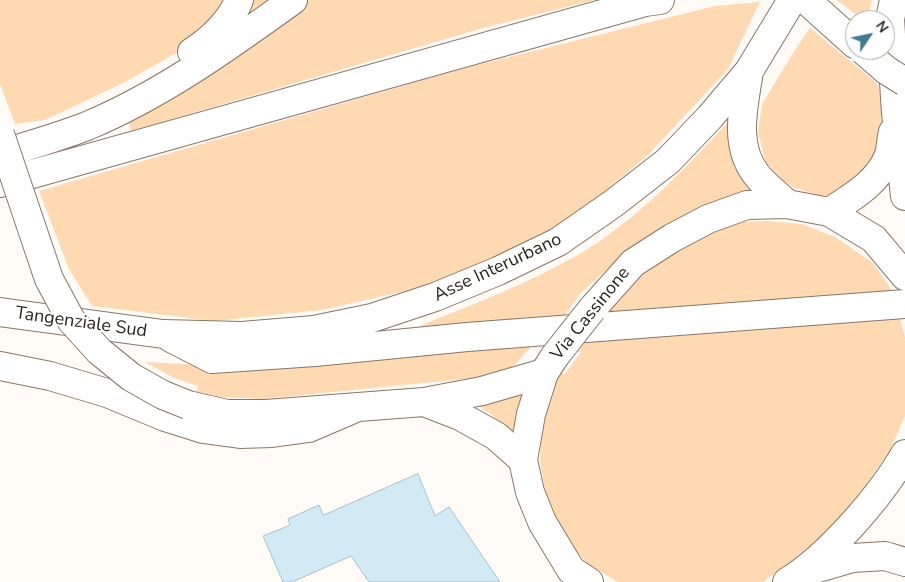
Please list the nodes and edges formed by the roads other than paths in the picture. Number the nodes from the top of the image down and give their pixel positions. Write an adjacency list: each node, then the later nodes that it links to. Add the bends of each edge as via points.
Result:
1 (239, 0): 12 (main road, via 224,24 201,46)
2 (293, 0): 12 (main road, via 171,83 129,106 87,126)
3 (660, 0): 14 (main road)
4 (794, 5): 6 (main road, Asse Interurbano); 8 (main road, Asse Interurbano)
5 (892, 9): 10 (main road)
6 (845, 38)
7 (874, 60): 9 (main road, bridge)
8 (749, 71): 16 (main road, via 741,134 746,158 756,175); 21 (main road, Asse Interurbano, via 668,161 558,242 498,271 372,318 314,330 242,336)
9 (905, 82)
10 (896, 113): 15 (main road); 17 (main road, via 888,155 878,174)
11 (0, 134): 25 (main road, bridge, via 49,279 71,320 99,351 131,377 162,395 227,414)
12 (30, 144): 13 (main road)
13 (0, 155)
14 (0, 184)
15 (905, 196)
16 (787, 204): 17 (main road, Via Cassinone); 22 (main road, Via Cassinone, bridge, via 748,205 708,220 633,263)
17 (829, 212): 18 (main road, Via Cassinone, via 874,240)
18 (905, 276)
19 (905, 304): 21 (main road, via 212,359)
20 (0, 312): 21 (main road, Tangenziale Sud)
21 (163, 334)
22 (550, 364): 24 (main road, via 482,391); 27 (main road, Via Cassinone, via 531,414)
23 (0, 366): 25 (main road, via 50,376 107,393 203,429 240,434 309,428)
24 (424, 402): 25 (main road); 27 (main road, via 460,416 496,436)
25 (358, 407)
26 (902, 459): 28 (main road); 30 (main road, via 860,516)
27 (523, 460): 31 (main road, Via Cassinone, via 530,492 542,522 571,570)
28 (905, 492)
29 (905, 562): 30 (main road, via 885,556 852,558)
30 (794, 578)
31 (589, 582)

